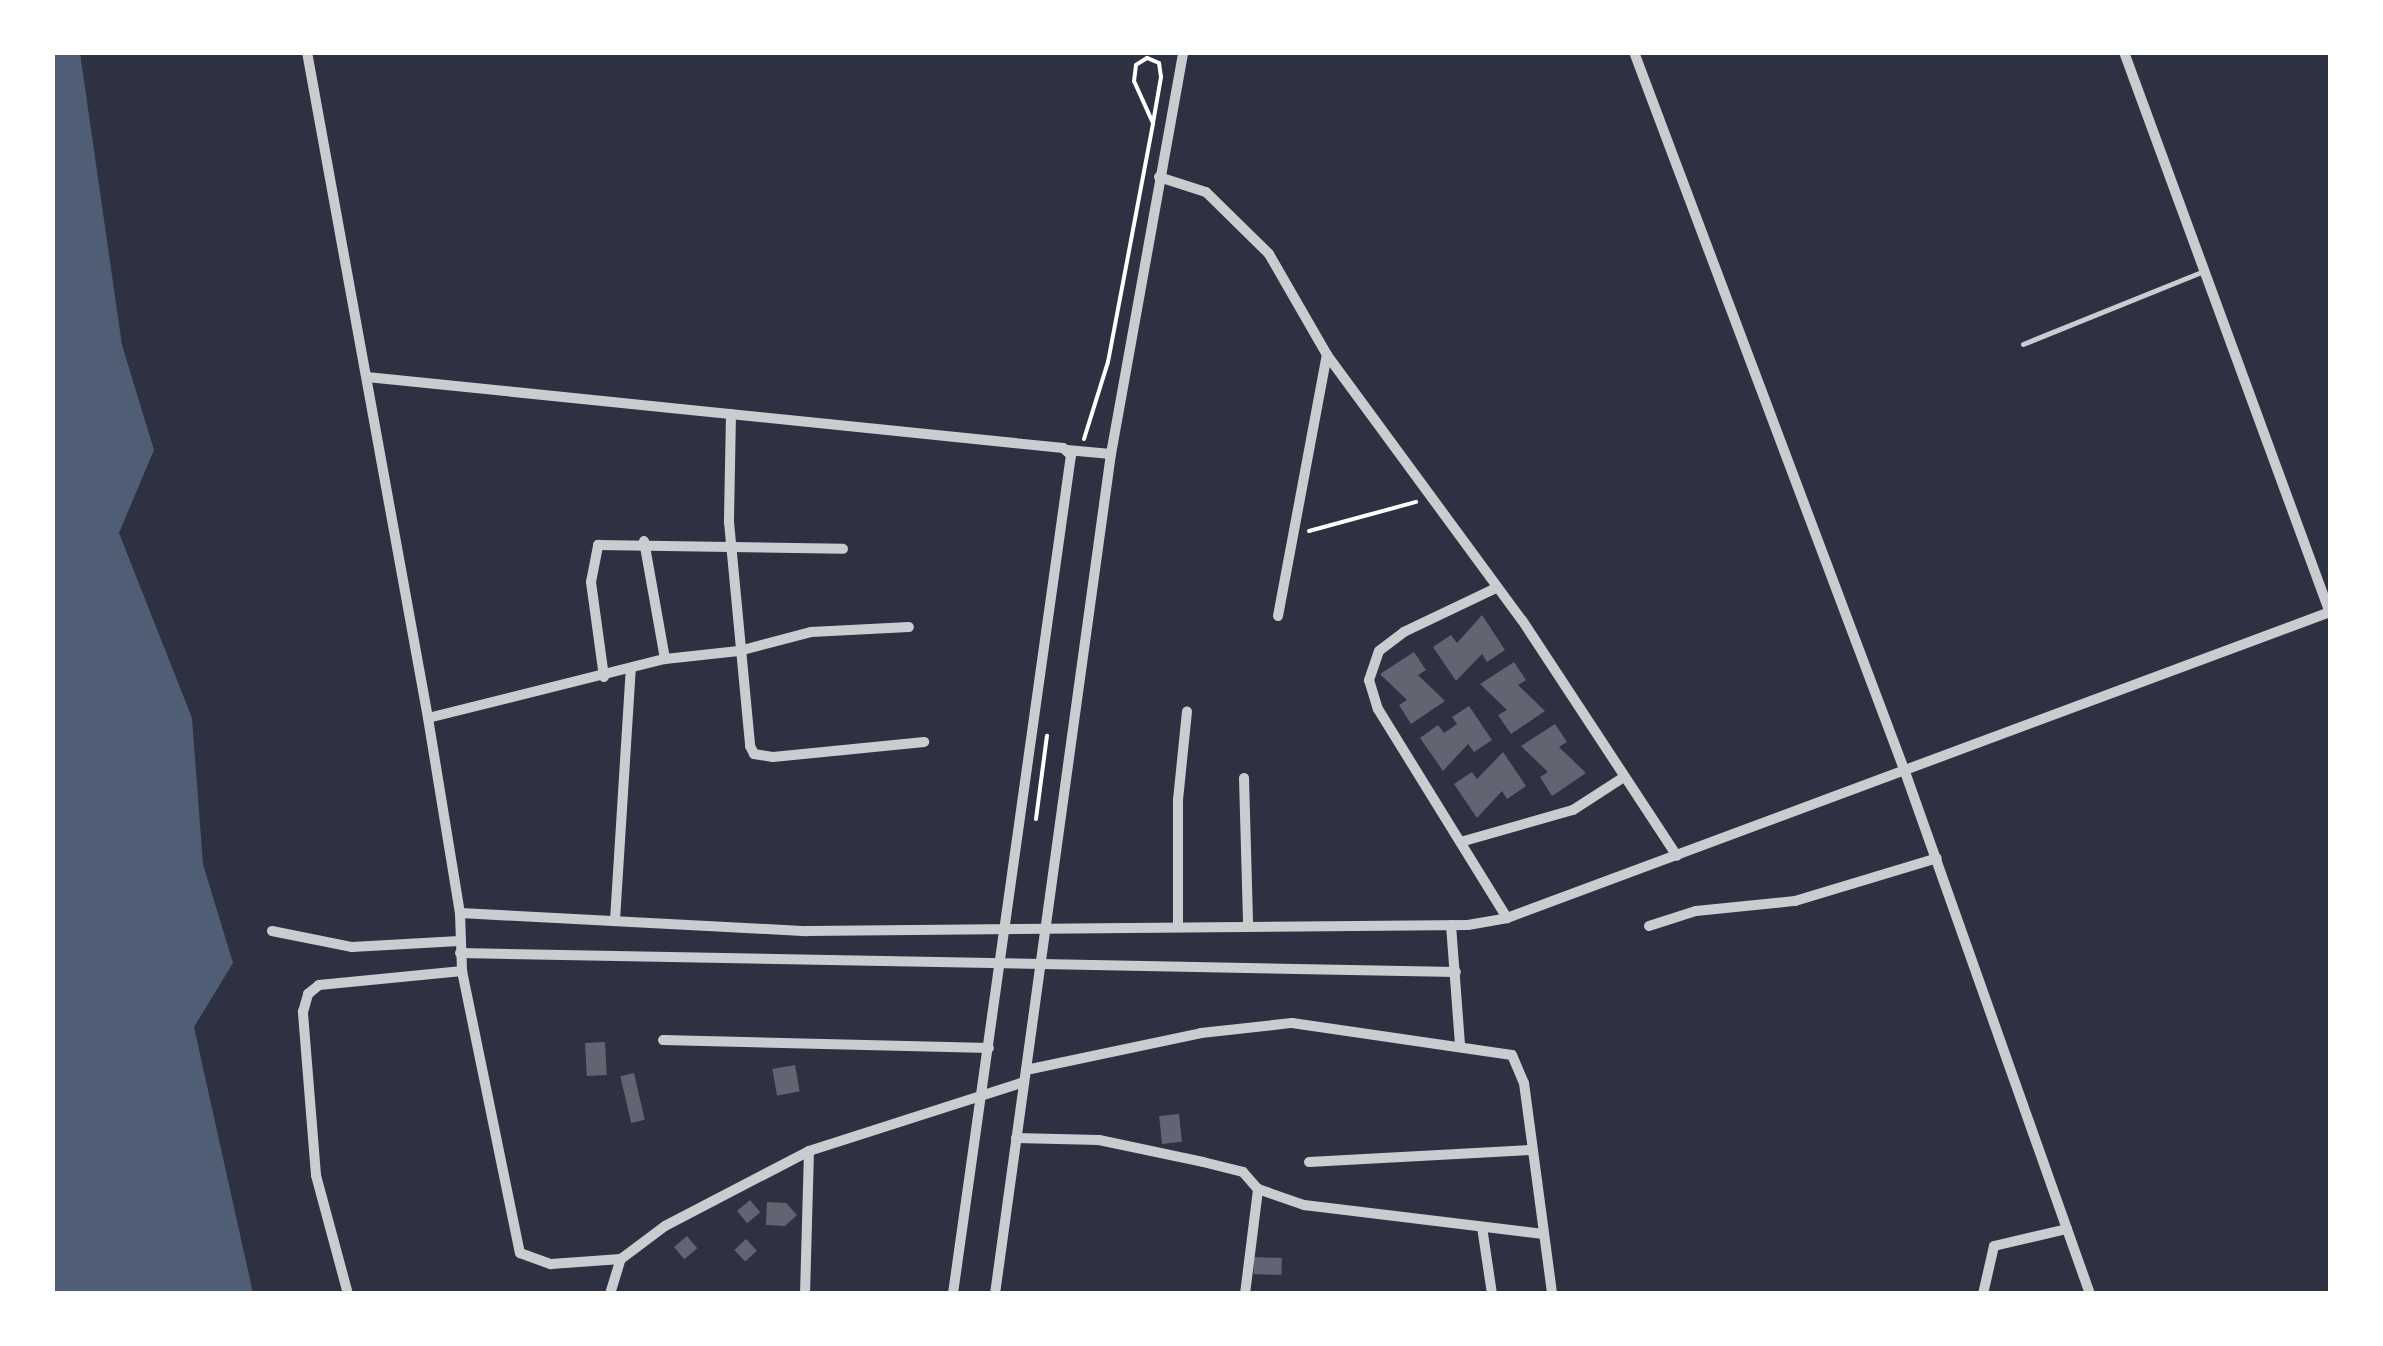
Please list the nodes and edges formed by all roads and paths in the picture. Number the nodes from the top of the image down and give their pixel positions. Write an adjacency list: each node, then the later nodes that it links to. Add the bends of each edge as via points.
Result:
1 (307, 52): 10 (street)
2 (1183, 52): 6 (street)
3 (1634, 52): 30 (street)
4 (2124, 52): 7 (street)
5 (1152, 123): 5 (path, via 1134,81 1136,65 1147,58 1161,70)
6 (1158, 177): 9 (street, via 1206,192 1249,230); 13 (street)
7 (2204, 271): 8 (lane); 20 (street)
8 (2023, 344)
9 (1326, 355): 14 (street); 15 (street)
10 (367, 377): 11 (street); 28 (street)
11 (731, 414): 12 (street); 17 (street)
12 (1068, 451): 13 (street); 39 (street)
13 (1112, 454): 40 (street)
14 (1430, 498): 15 (path); 19 (street)
15 (1295, 535): 21 (street)
16 (644, 541): 17 (street); 24 (street); 26 (street, via 610,541 594,550 591,582)
17 (731, 546): 18 (street); 23 (street)
18 (843, 549)
19 (1494, 590): 31 (street, via 1522,620); 33 (street, via 1404,632 1379,651 1369,680 1378,709)
20 (2330, 613): 30 (street)
21 (1278, 616)
22 (910, 628): 23 (street, via 811,632)
23 (739, 651): 24 (street); 29 (street, via 754,754)
24 (665, 660): 25 (street)
25 (631, 669): 26 (street); 38 (street)
26 (604, 678): 28 (street)
27 (1187, 711): 41 (street, via 1178,800)
28 (428, 718): 36 (street)
29 (924, 742)
30 (1904, 769): 34 (street); 35 (street)
31 (1624, 777): 33 (street, via 1573,810); 34 (street)
32 (1244, 778): 42 (street)
33 (1464, 841): 37 (street)
34 (1676, 856): 37 (street)
35 (1936, 858): 44 (street, via 1795,901 1696,911); 62 (street)
36 (460, 913): 38 (street); 46 (street)
37 (1507, 918): 43 (street)
38 (615, 920): 39 (street, via 807,930)
39 (1005, 924): 40 (street); 47 (street)
40 (1044, 924): 41 (street); 48 (street)
41 (1178, 924): 42 (street)
42 (1248, 924): 43 (street)
43 (1452, 925): 50 (street)
44 (1649, 926)
45 (272, 931): 46 (street, via 352,947)
46 (460, 947): 47 (street); 49 (street)
47 (1000, 962): 48 (street); 53 (street)
48 (1040, 964): 50 (street); 54 (street)
49 (462, 972): 64 (street, via 520,1253 536,1263); 65 (street, via 319,985 308,994 316,1175)
50 (1456, 972): 52 (street)
51 (663, 1040): 53 (street)
52 (1460, 1045): 54 (street, via 1292,1023 1200,1034); 58 (street, via 1512,1054 1520,1067)
53 (989, 1048): 55 (street)
54 (1025, 1076): 55 (street); 56 (street)
55 (982, 1094): 57 (street); 68 (street)
56 (1016, 1138): 60 (street, via 1099,1140 1243,1172); 69 (street)
57 (809, 1150): 64 (street, via 665,1226); 67 (street)
58 (1532, 1150): 59 (street); 63 (street)
59 (1309, 1162)
60 (1258, 1188): 61 (street, via 1304,1205); 70 (street)
61 (1482, 1228): 63 (street); 71 (street)
62 (2067, 1228): 73 (street, via 1994,1246); 74 (street)
63 (1543, 1234): 72 (street)
64 (620, 1259): 66 (street)
65 (348, 1294)
66 (610, 1294)
67 (805, 1294)
68 (954, 1294)
69 (995, 1294)
70 (1246, 1294)
71 (1492, 1294)
72 (1552, 1294)
73 (1982, 1294)
74 (2090, 1294)

